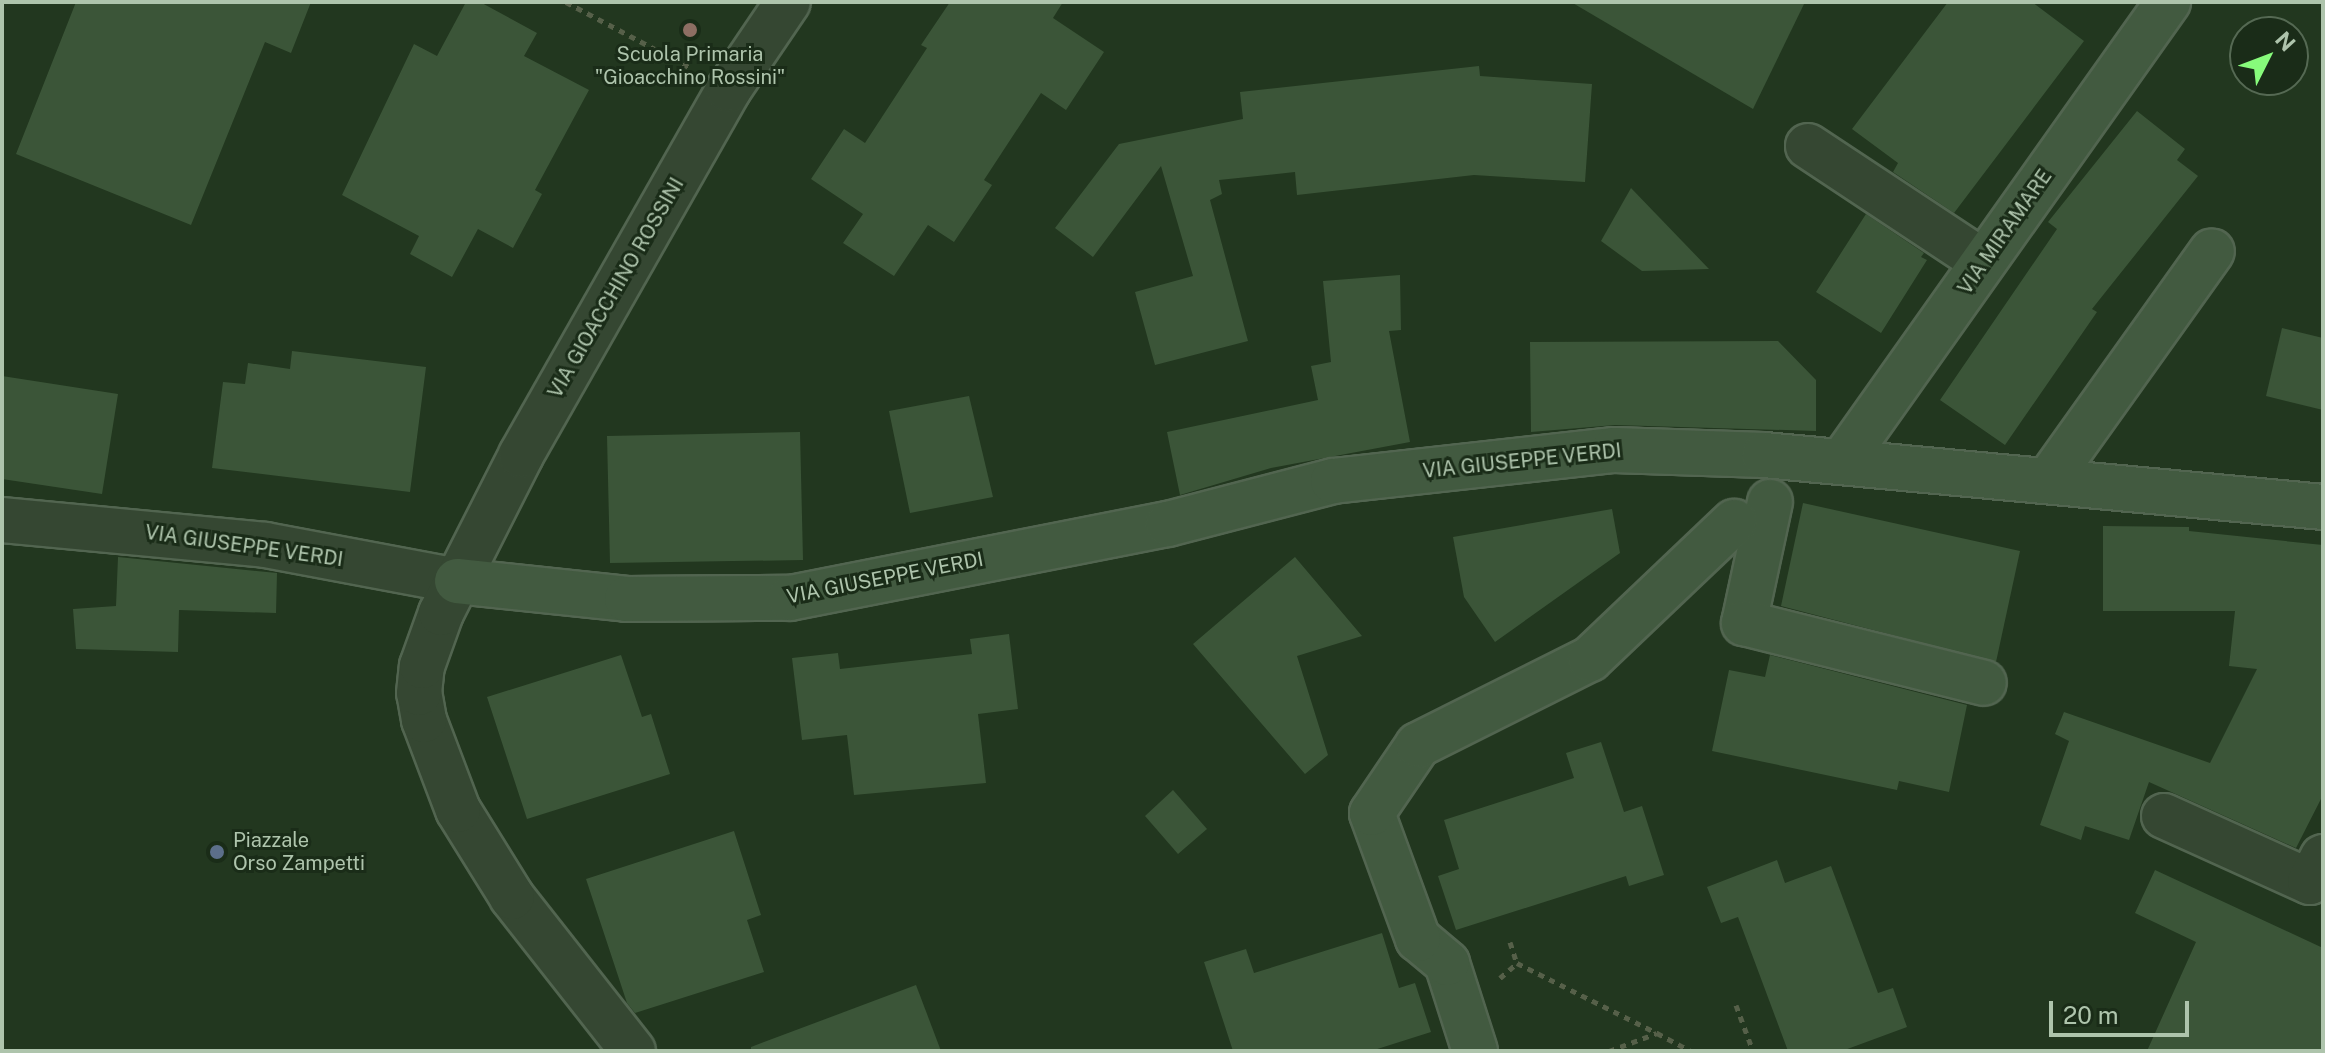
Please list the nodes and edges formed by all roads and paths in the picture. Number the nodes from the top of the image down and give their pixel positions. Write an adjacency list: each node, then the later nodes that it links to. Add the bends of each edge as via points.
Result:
1 (566, 2): 4 (path)
2 (788, 2): 4 (street, VIA GIOACCHINO ROSSINI)
3 (2168, 2): 7 (main road, VIA MIRAMARE)
4 (729, 89): 12 (street, VIA GIOACCHINO ROSSINI, via 521,455)
5 (1808, 146): 7 (street)
6 (2212, 251): 9 (main road)
7 (1983, 262): 8 (main road, VIA MIRAMARE)
8 (1842, 462): 9 (main road, VIA GIUSEPPE VERDI); 12 (main road, VIA GIUSEPPE VERDI, via 1614,450 1333,481 1168,524 790,598 627,599)
9 (2048, 481): 10 (main road, VIA GIUSEPPE VERDI)
10 (2323, 507)
11 (2, 520): 12 (street, VIA GIUSEPPE VERDI, via 252,543)
12 (457, 581): 19 (street, VIA GIOACCHINO ROSSINI, via 422,666 419,693 432,751 492,869 576,984)
13 (1984, 683): 20 (main road, via 1744,623 1752,512 1590,659 1418,745 1372,813 1418,939 1447,963)
14 (2164, 816): 15 (street, via 2310,882)
15 (2323, 857)
16 (1510, 942): 18 (path, via 1517,963)
17 (1736, 1005): 23 (path)
18 (1657, 1033): 21 (path); 22 (path)
19 (633, 1051)
20 (1475, 1051)
21 (1609, 1051)
22 (1691, 1051)
23 (1753, 1051)

